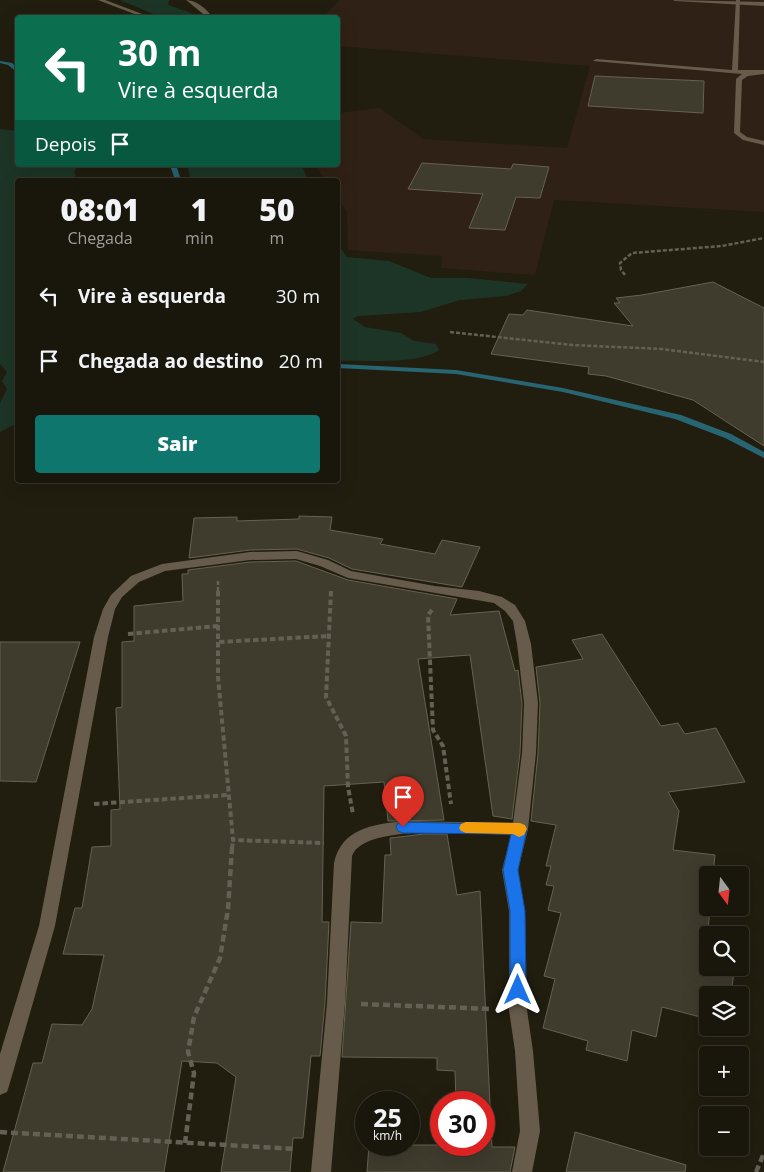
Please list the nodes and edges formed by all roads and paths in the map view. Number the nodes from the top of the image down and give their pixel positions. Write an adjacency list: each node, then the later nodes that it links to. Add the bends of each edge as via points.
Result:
1 (100, 0): 6 (street)
2 (188, 0): 7 (street)
3 (675, 0): 4 (street)
4 (739, 2): 5 (street); 9 (street)
5 (764, 4)
6 (143, 15)
7 (207, 15)
8 (596, 61): 9 (street)
9 (735, 71): 11 (street)
10 (764, 72): 11 (street)
11 (755, 73): 12 (street, via 739,79 736,133 745,139)
12 (764, 143)
13 (764, 238): 14 (path, via 722,246 632,254 620,262)
14 (624, 275)
15 (450, 332): 16 (path, via 572,345 662,349)
16 (764, 362)
17 (217, 560): 18 (street, via 297,555); 20 (path); 22 (street, via 162,568 135,579 117,595)
18 (332, 568): 19 (street, via 370,579); 21 (path)
19 (446, 591): 26 (path, via 428,615 433,730 443,746); 27 (street, via 479,594 498,600 510,608 519,621 531,703)
20 (219, 626): 22 (path); 23 (path)
21 (329, 636): 23 (path); 28 (path, via 326,697 346,736 348,787)
22 (101, 637): 25 (street)
23 (219, 642): 24 (path, via 218,677)
24 (228, 795): 25 (path); 29 (path)
25 (70, 806): 33 (street, via 47,926)
26 (454, 828): 27 (street); 28 (street, via 403,827)
27 (520, 829): 32 (street, via 510,870 517,911)
28 (362, 837): 30 (street)
29 (233, 840): 30 (path, via 319,841); 35 (path, via 228,909 220,958 194,1017 188,1052 194,1073)
30 (347, 848): 31 (street, via 342,864)
31 (336, 1003): 32 (path); 36 (street)
32 (518, 1010): 39 (street, via 530,1131)
33 (0, 1086)
34 (0, 1132): 35 (path)
35 (185, 1143): 36 (path)
36 (324, 1150): 38 (street)
37 (764, 1152): 40 (path)
38 (321, 1172)
39 (522, 1172)
40 (756, 1172)

